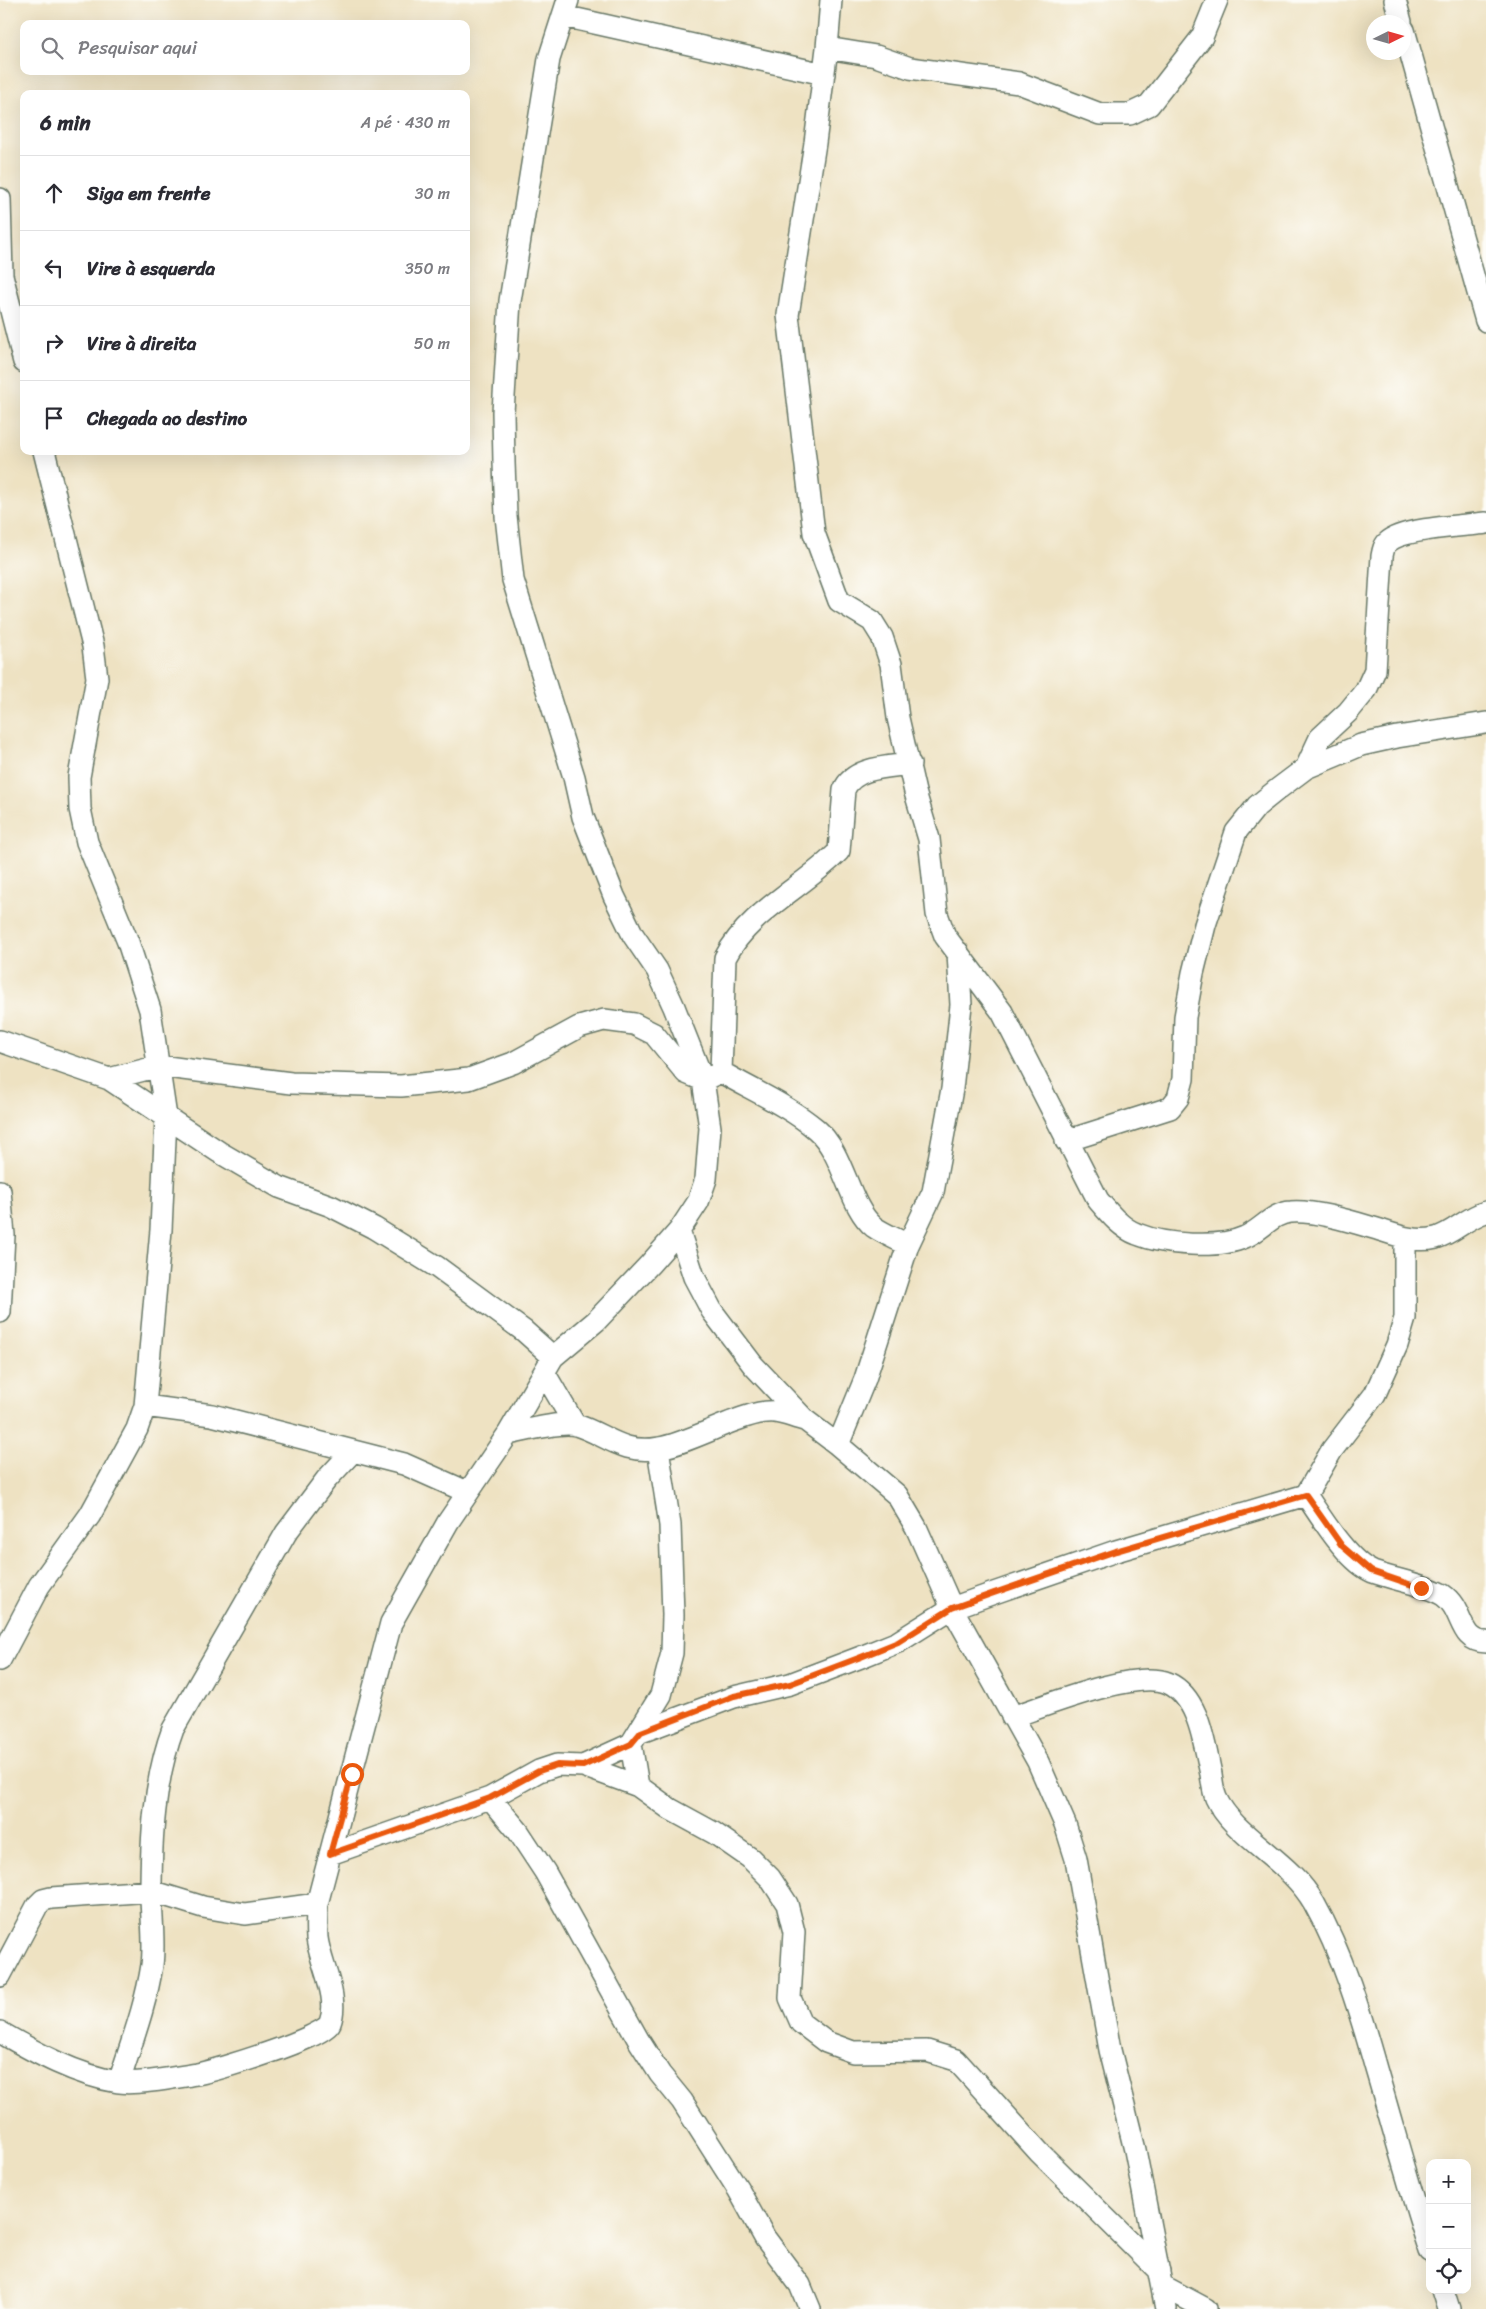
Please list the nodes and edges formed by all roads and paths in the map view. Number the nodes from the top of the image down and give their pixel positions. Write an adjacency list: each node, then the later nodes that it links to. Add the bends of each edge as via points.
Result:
1 (831, 0): 6 (street)
2 (1217, 0): 6 (street, via 1202,37 1149,105 1130,114 1100,114 1019,83 910,68 876,56)
3 (1395, 0): 5 (street)
4 (566, 8): 8 (street); 20 (street, via 549,59 540,106 534,162 510,301 504,463 513,580 574,777 583,817 614,896)
5 (1399, 15)
6 (827, 48): 8 (street)
7 (1411, 55): 10 (street)
8 (824, 74): 15 (street, via 788,315 808,489 814,533 839,601 872,621 882,637 891,664 898,718)
9 (0, 199): 11 (street, via 2,276)
10 (1486, 321)
11 (20, 346)
12 (45, 455): 19 (street, via 93,646 97,678 78,777 80,809 87,842 128,942 150,1010)
13 (1486, 523): 16 (street, via 1413,532 1393,537 1385,543 1375,670 1366,690 1320,738)
14 (1486, 723): 16 (street, via 1361,745)
15 (910, 764): 17 (street, via 928,840 937,914 945,936); 20 (street, via 858,774 848,781 844,790 839,851 760,915 734,941 725,958)
16 (1306, 768): 23 (street, via 1257,806 1236,832 1193,973 1185,1017 1183,1079 1178,1098 1170,1108)
17 (958, 952): 23 (street, via 1002,1012); 28 (street, via 962,1005 952,1089 933,1192)
18 (0, 1041): 21 (street)
19 (159, 1066): 20 (street, via 291,1083 401,1086 469,1079 513,1064 579,1027 604,1020 634,1024 654,1034 686,1073); 21 (street); 22 (street)
20 (712, 1076): 26 (street, via 706,1180 698,1202); 28 (street, via 781,1106 817,1130 837,1156 856,1201 873,1226)
21 (109, 1079): 22 (street)
22 (166, 1117): 30 (street, via 279,1187 331,1206 374,1228 437,1268 524,1331); 31 (street, via 161,1230)
23 (1066, 1141): 27 (street, via 1098,1200 1118,1222 1137,1234 1171,1243 1230,1243 1248,1236 1273,1217 1291,1212 1315,1214)
24 (0, 1191): 29 (street, via 4,1235)
25 (1486, 1212): 27 (street, via 1435,1238)
26 (679, 1231): 30 (street, via 596,1321); 32 (street, via 694,1277 712,1311 753,1365)
27 (1405, 1238): 39 (street, via 1405,1318 1397,1345 1375,1394 1332,1450)
28 (908, 1245): 35 (street, via 865,1379)
29 (0, 1312)
30 (549, 1366): 33 (street); 34 (street)
31 (145, 1406): 37 (street, via 212,1415); 42 (street, via 137,1428 90,1516 39,1586)
32 (805, 1420): 35 (street); 36 (street, via 774,1412 752,1415)
33 (575, 1425): 34 (street); 36 (street, via 623,1448)
34 (508, 1434): 38 (street)
35 (838, 1445): 40 (street, via 897,1495 916,1527)
36 (658, 1449): 44 (street, via 670,1525 672,1653 661,1695)
37 (353, 1451): 38 (street, via 404,1464); 49 (street, via 326,1480 286,1533 173,1729 162,1759)
38 (467, 1492): 48 (street, via 390,1623)
39 (1306, 1495): 40 (street, via 1116,1551); 41 (street, via 1342,1546 1371,1571 1442,1595 1454,1607 1468,1637 1474,1642)
40 (952, 1608): 43 (street); 44 (street, via 898,1642 790,1684 734,1696)
41 (1486, 1642)
42 (0, 1660)
43 (1012, 1717): 54 (street, via 1117,1684 1166,1682 1182,1692 1193,1708 1215,1797 1234,1824 1283,1864 1314,1902 1344,1967); 55 (street, via 1038,1762 1065,1824 1076,1859 1110,2050 1136,2150)
44 (636, 1738): 45 (street); 46 (street)
45 (583, 1766): 46 (street); 47 (street, via 557,1765 539,1771)
46 (638, 1786): 55 (street, via 743,1853 770,1878 787,1904 794,1932 790,1998 801,2022 826,2042 853,2052 927,2051 956,2060 1039,2152)
47 (490, 1798): 48 (street); 57 (street, via 518,1831 545,1872 639,2041 682,2101 765,2238 800,2285)
48 (330, 1854): 50 (street)
49 (151, 1892): 50 (street, via 203,1907 246,1914); 51 (street, via 42,1900); 53 (street, via 152,1964 139,2020)
50 (317, 1904): 53 (street, via 317,1938 333,2012 329,2026 314,2036 285,2047 199,2074)
51 (0, 1976)
52 (0, 2032): 53 (street, via 33,2052)
53 (119, 2082)
54 (1429, 2249)
55 (1162, 2279): 58 (street); 59 (street)
56 (1444, 2294): 60 (street)
57 (810, 2309)
58 (1166, 2309)
59 (1206, 2309)
60 (1449, 2309)

